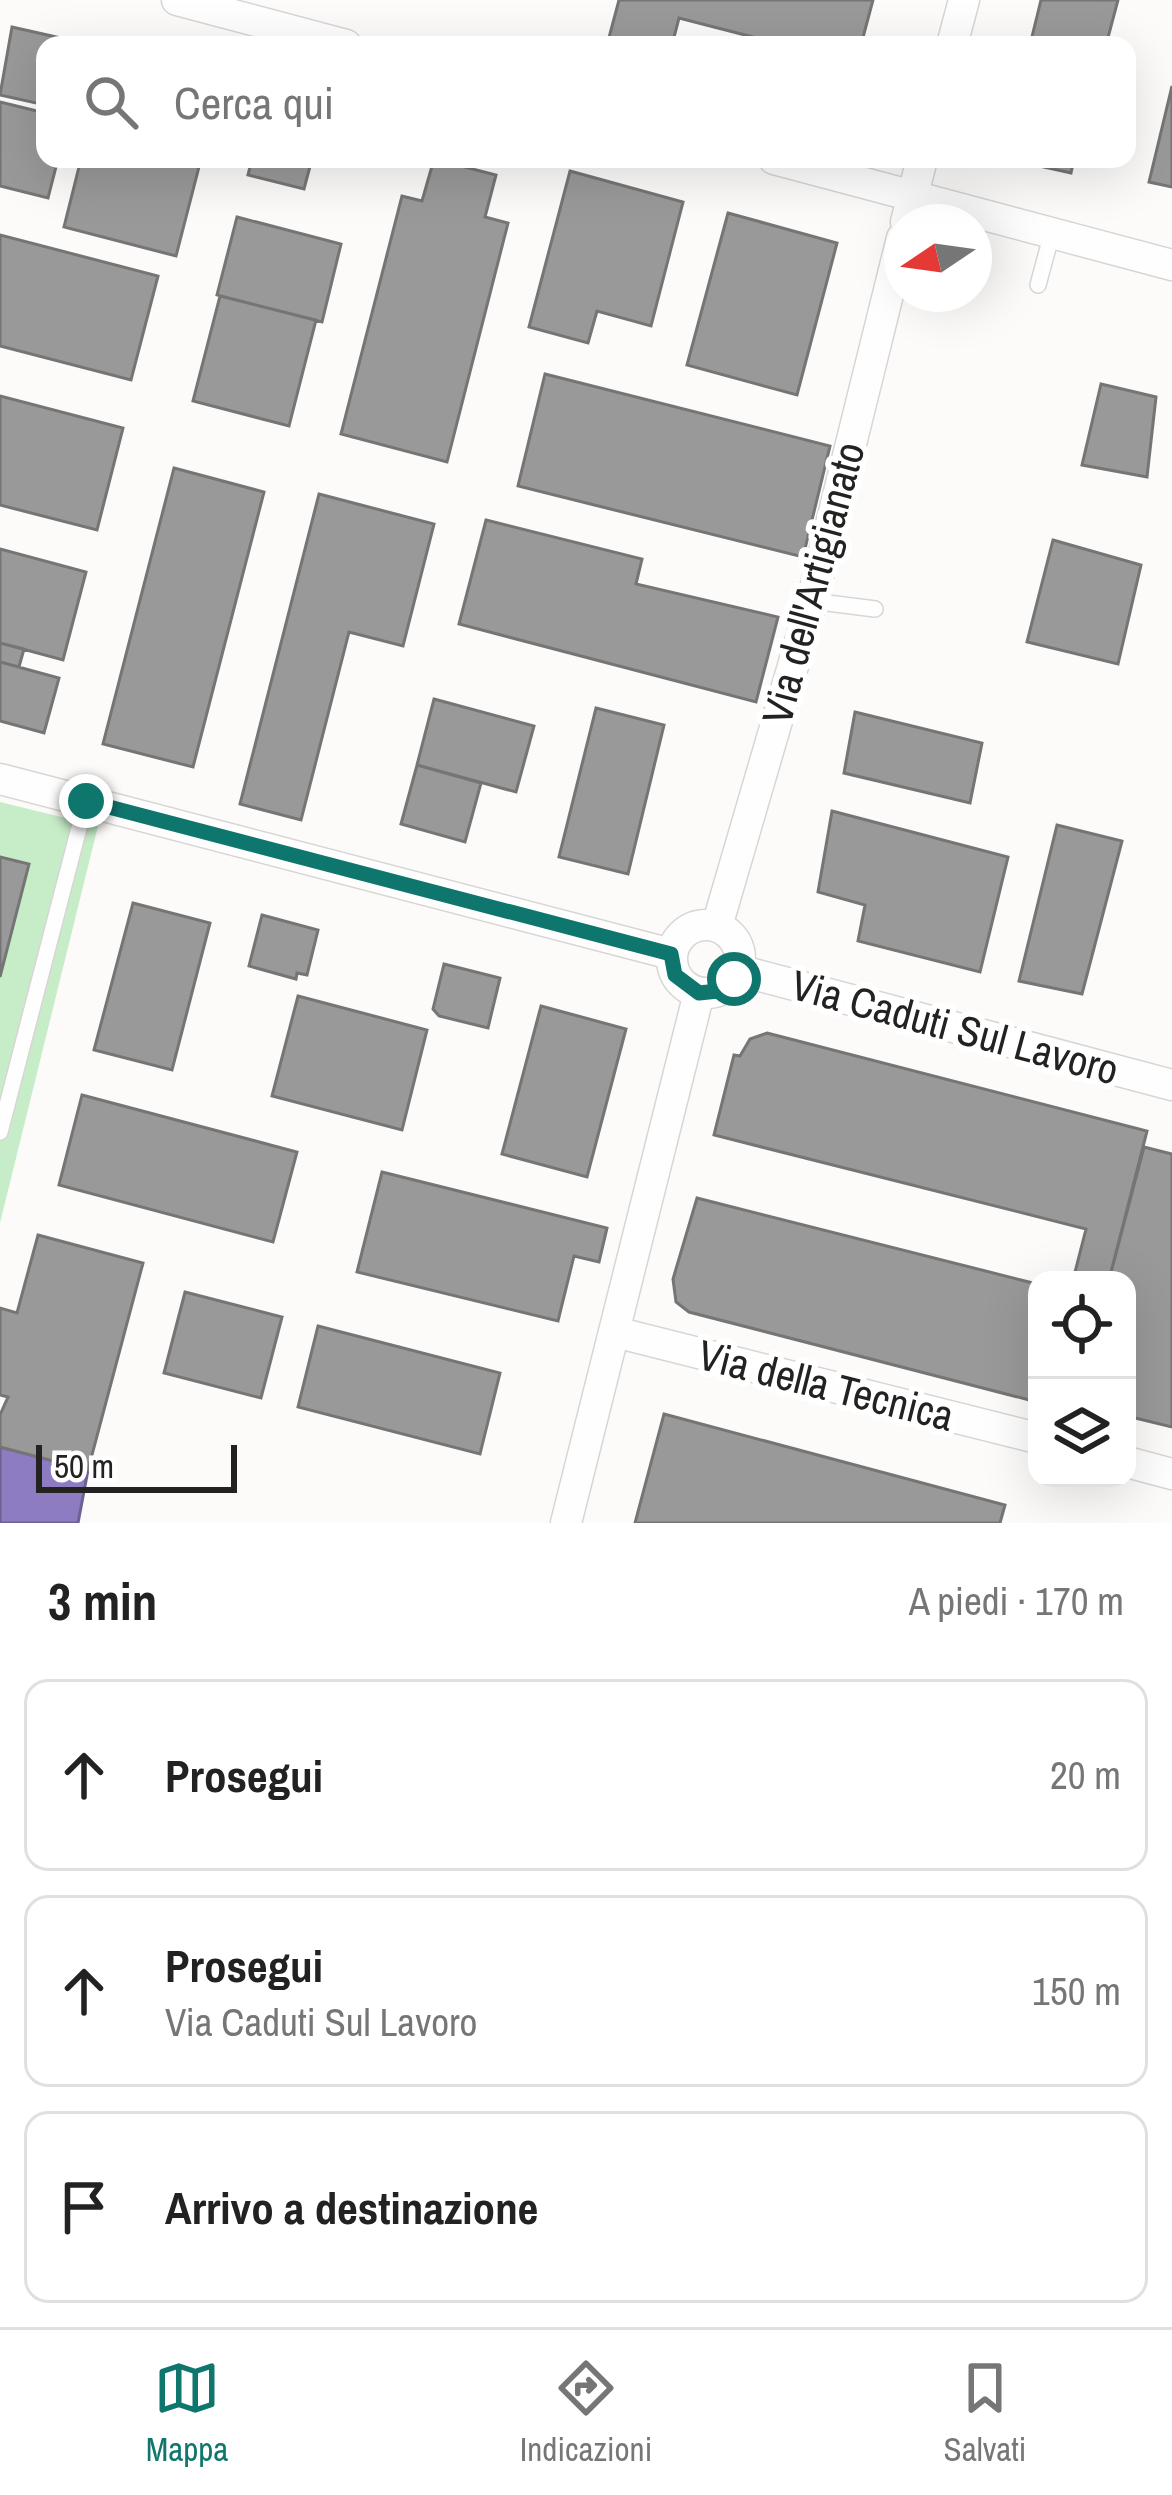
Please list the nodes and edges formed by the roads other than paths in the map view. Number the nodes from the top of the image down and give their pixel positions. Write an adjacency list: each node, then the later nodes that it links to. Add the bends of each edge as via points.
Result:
1 (177, 0): 3 (street)
2 (964, 0): 4 (street)
3 (312, 36)
4 (954, 36)
5 (798, 168): 7 (street)
6 (920, 168): 8 (street)
7 (896, 204)
8 (910, 204)
9 (992, 222): 10 (street)
10 (1052, 232): 11 (street); 12 (lane)
11 (1172, 265)
12 (1039, 285)
13 (884, 311): 14 (street, Via dell'Artigianato)
14 (812, 601): 15 (lane); 18 (street, Via dell'Artigianato)
15 (874, 609)
16 (0, 778): 17 (street)
17 (86, 801): 19 (street); 23 (lane)
18 (717, 926): 19 (street, via 688,929); 20 (street, via 739,948)
19 (671, 954): 21 (street, via 675,975)
20 (739, 970): 21 (street, via 728,986); 22 (street, Via Caduti Sul Lavoro)
21 (699, 993): 24 (street)
22 (1172, 1085)
23 (0, 1132)
24 (615, 1332): 25 (street, Via della Tecnica); 28 (street)
25 (1028, 1436)
26 (1136, 1464): 27 (street)
27 (1172, 1474)
28 (566, 1523)

